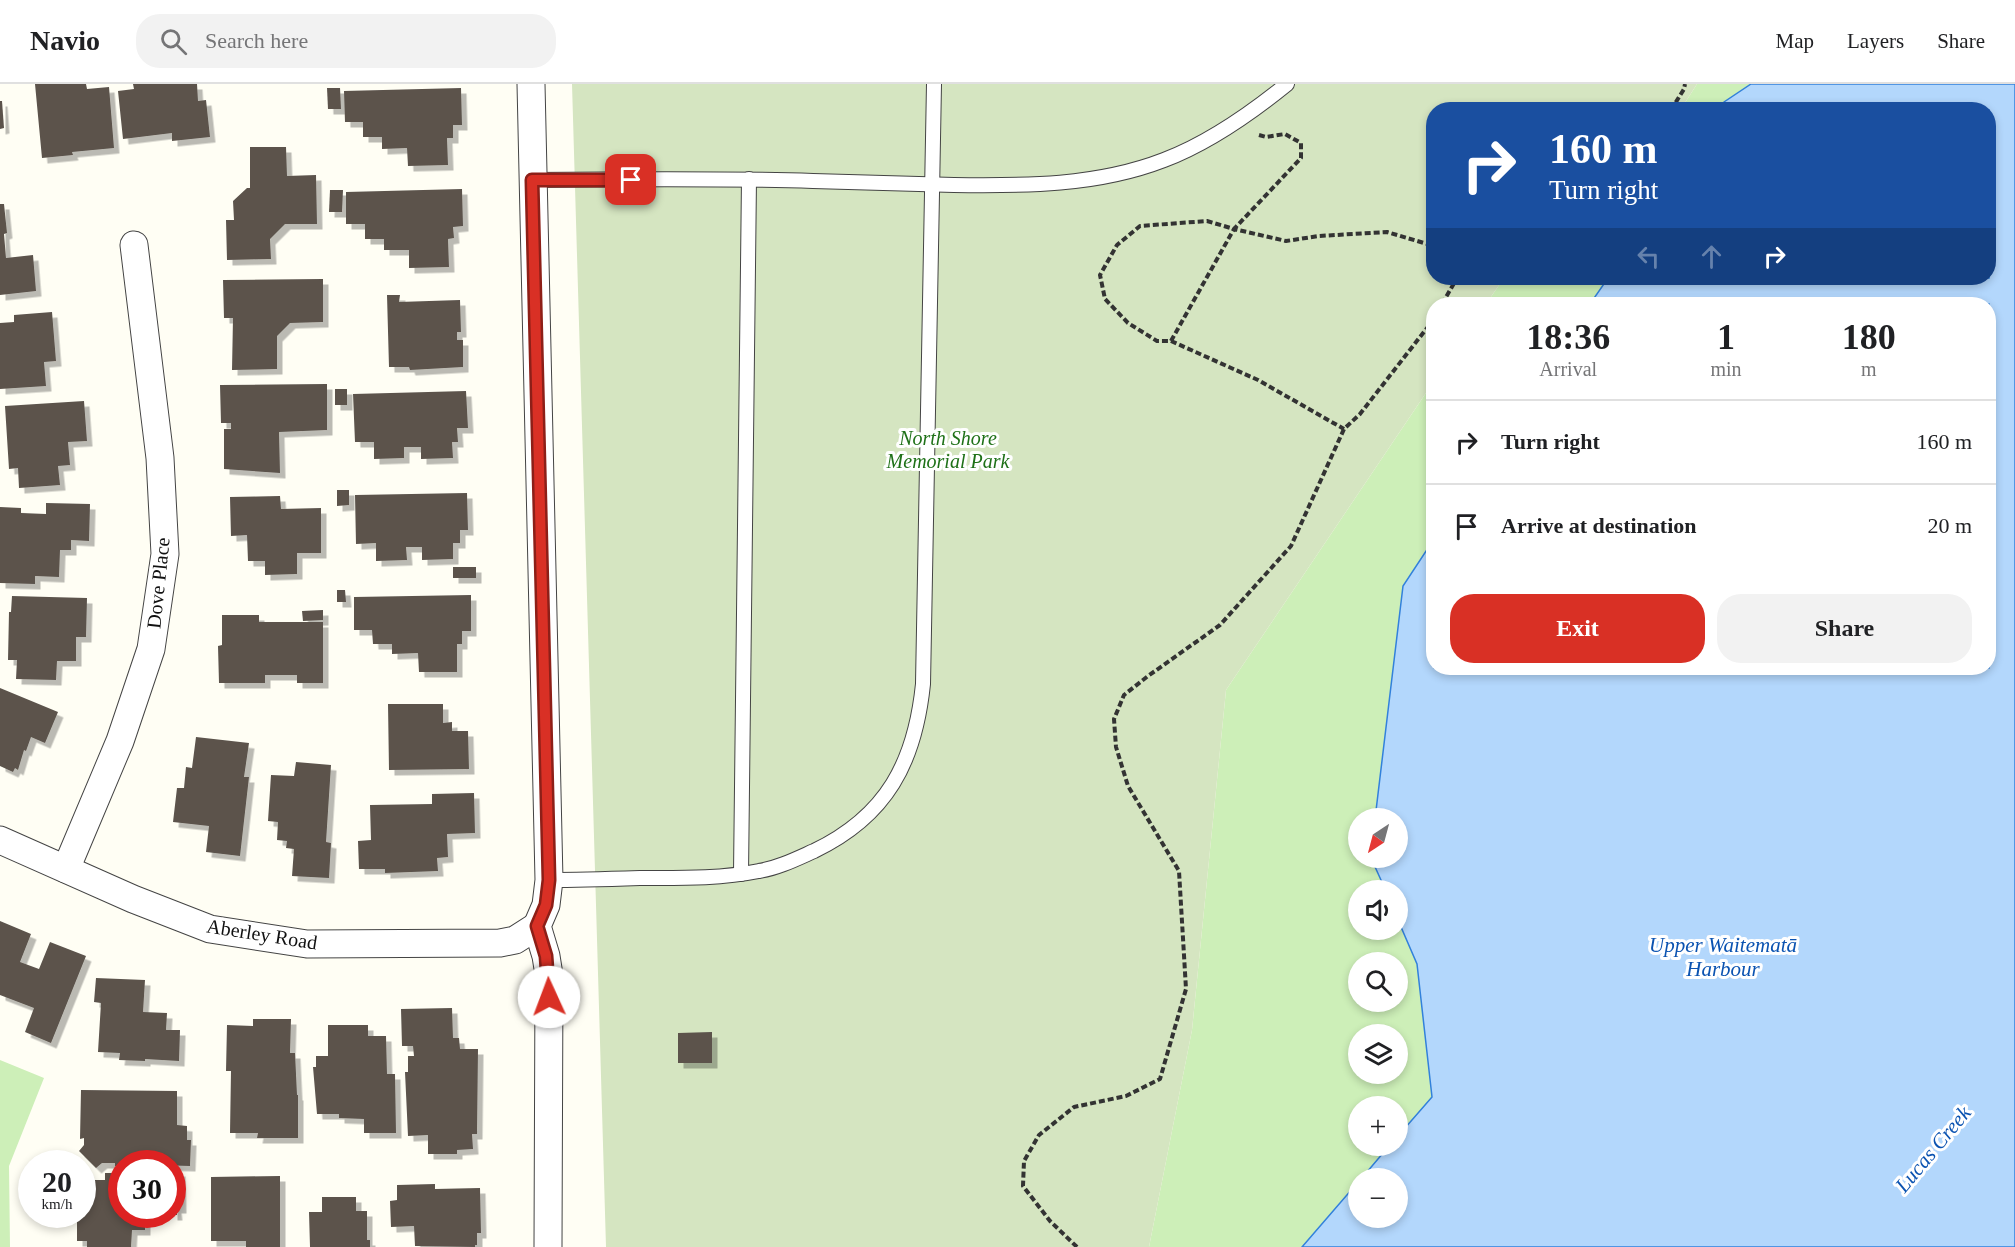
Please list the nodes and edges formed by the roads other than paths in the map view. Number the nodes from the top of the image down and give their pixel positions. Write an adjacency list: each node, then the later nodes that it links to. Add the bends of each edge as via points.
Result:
1 (531, 84): 5 (street)
2 (934, 84): 6 (lane)
3 (1287, 84): 6 (lane, via 1201,143 1122,172 1076,182 1015,186)
4 (749, 179): 5 (lane); 6 (lane); 10 (lane)
5 (532, 180): 11 (street)
6 (933, 184): 10 (lane, via 923,684 916,733 891,789 879,805 846,833 783,864)
7 (134, 245): 9 (street, Dove Place, via 160,458 165,554 152,649 120,741)
8 (0, 840): 9 (street, Aberley Road)
9 (66, 869): 12 (street, Aberley Road, via 210,929 307,944 500,943 515,940)
10 (741, 874): 11 (lane, via 714,878)
11 (549, 880): 12 (street, via 546,905)
12 (537, 926): 13 (street, via 549,975)
13 (548, 1247)

